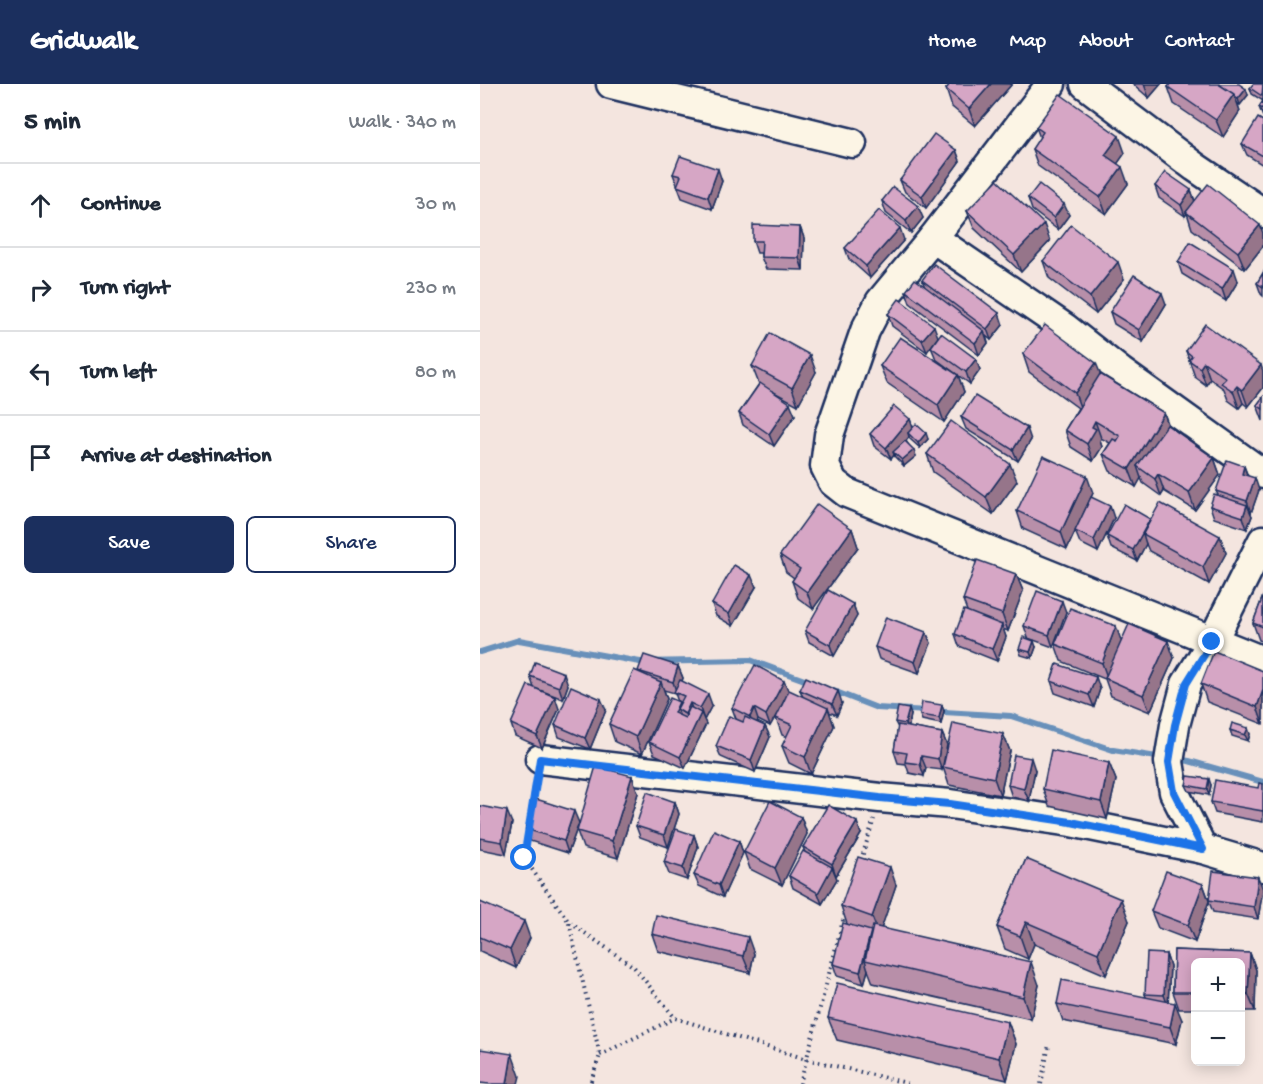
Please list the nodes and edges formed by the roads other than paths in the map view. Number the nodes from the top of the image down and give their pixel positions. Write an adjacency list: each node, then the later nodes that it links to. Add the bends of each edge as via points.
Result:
1 (610, 84): 4 (street)
2 (1051, 84): 6 (street)
3 (1085, 84): 5 (street)
4 (852, 143)
5 (1263, 213)
6 (933, 238): 7 (street, via 1065,328); 9 (street, via 880,302 865,331 829,435 825,466 833,482 847,493)
7 (1263, 474)
8 (1263, 540): 9 (street)
9 (1212, 642): 10 (street); 12 (street, via 1186,684 1169,757 1174,792)
10 (1263, 661)
11 (540, 759): 12 (street, via 950,804 1071,822)
12 (1203, 849): 13 (street)
13 (1263, 867)

